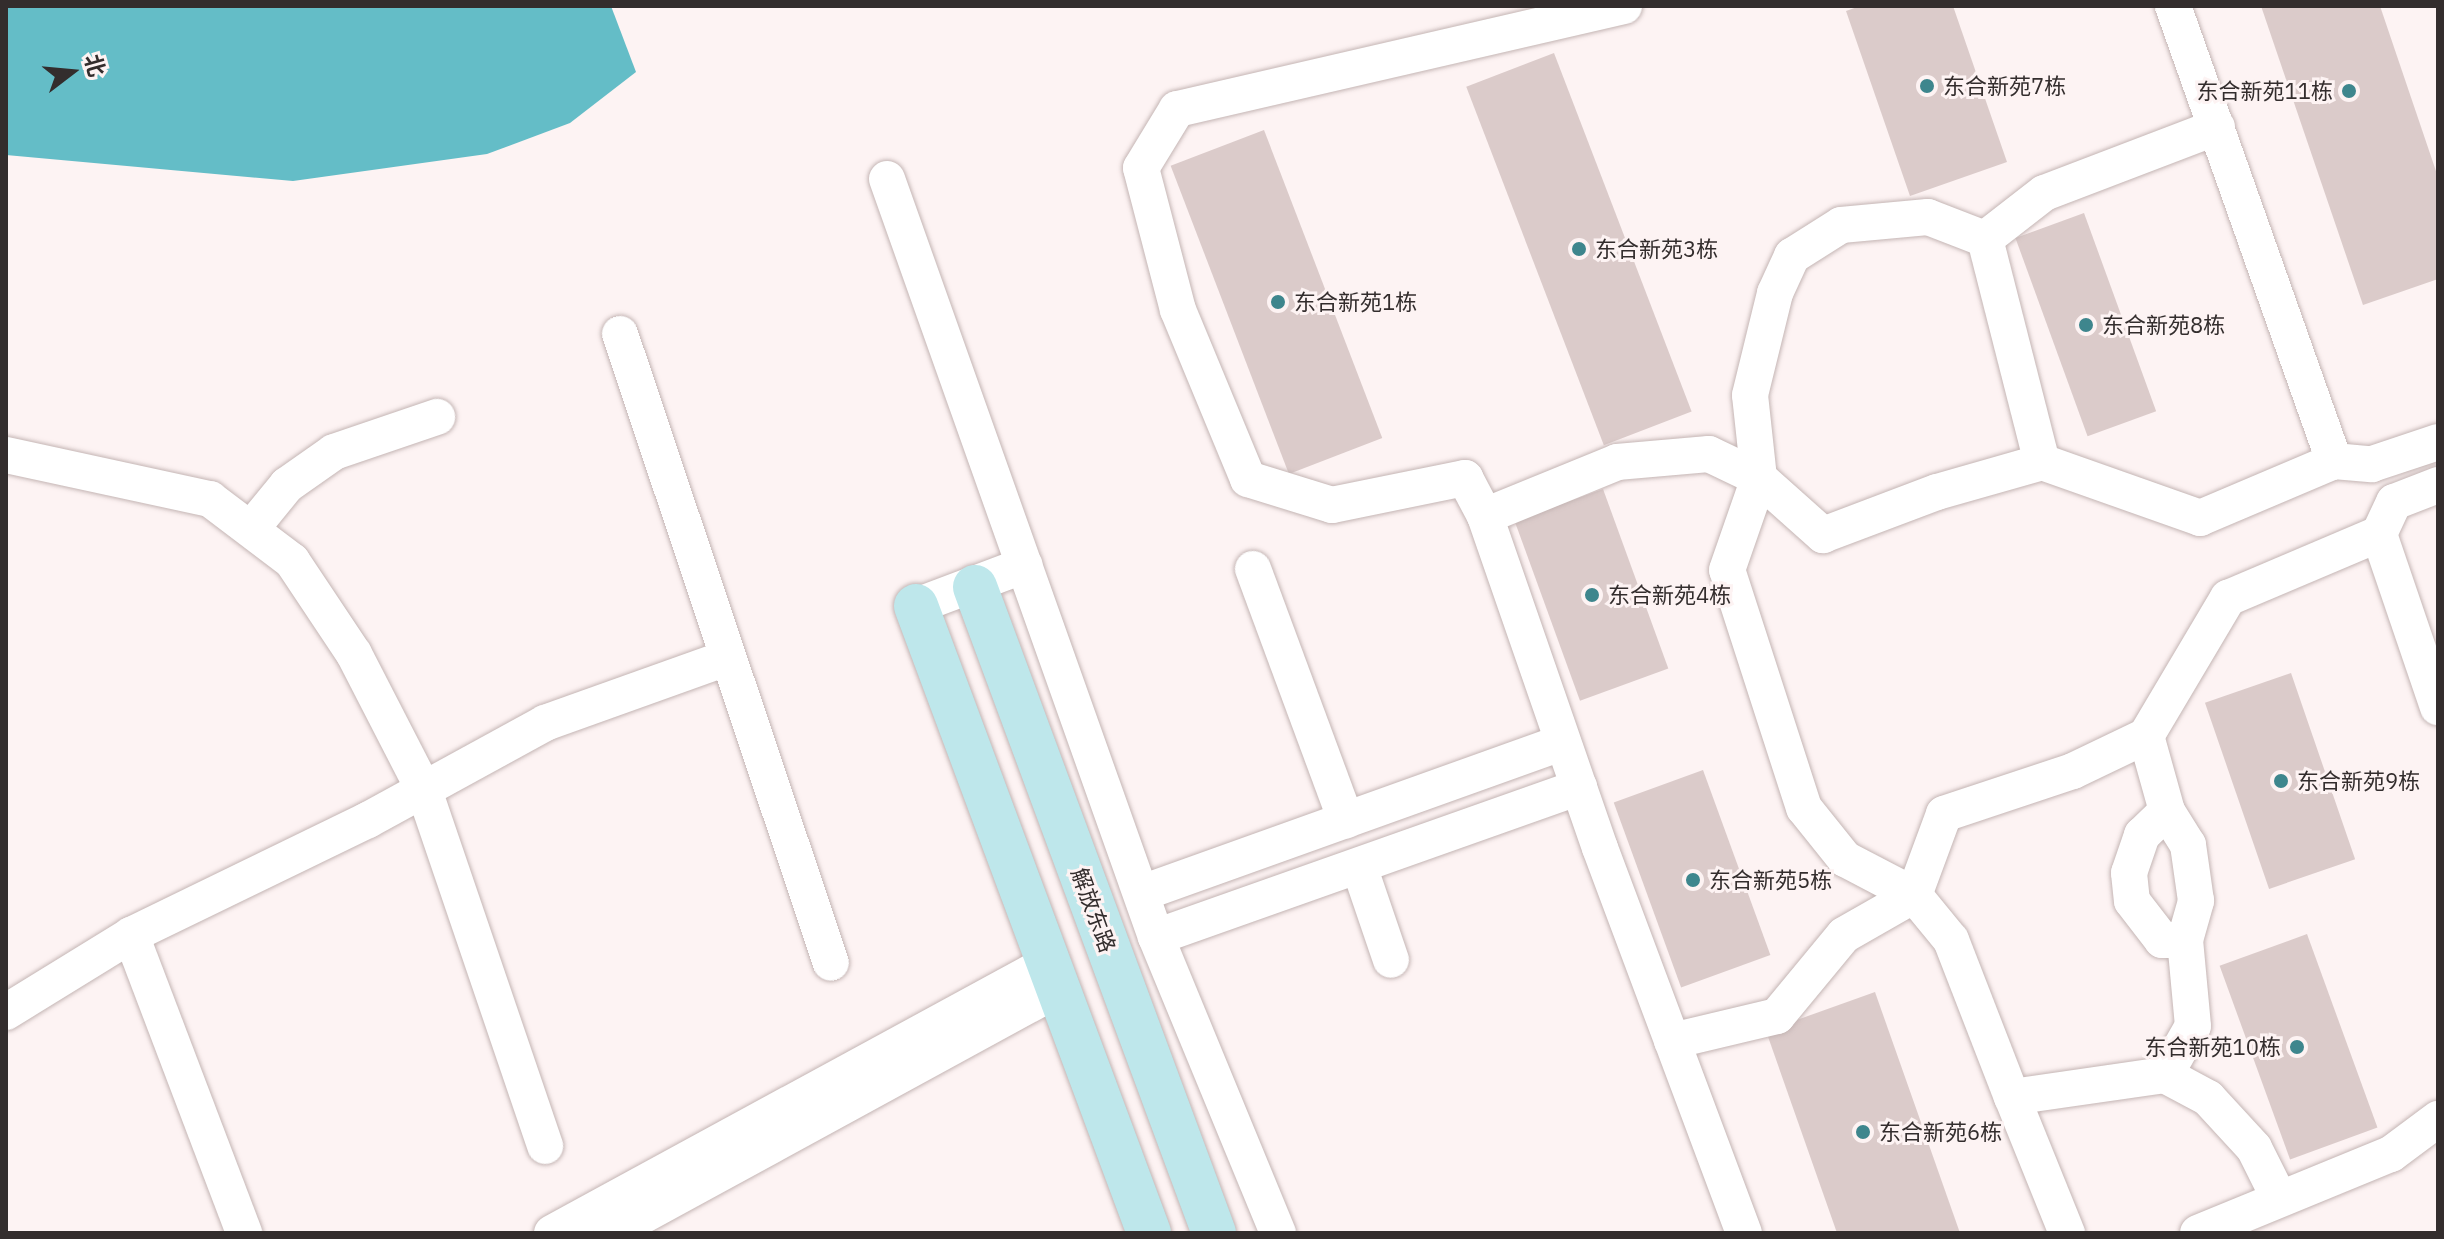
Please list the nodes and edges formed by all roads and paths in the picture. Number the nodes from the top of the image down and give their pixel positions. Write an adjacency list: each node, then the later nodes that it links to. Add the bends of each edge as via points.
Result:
1 (1624, 6): 14 (street, via 1177,109 1141,168 1178,310 1248,479 1332,505 1465,478)
2 (2173, 6): 3 (street)
3 (2217, 127): 5 (street, via 2044,193); 10 (street)
4 (887, 179): 17 (street)
5 (1985, 239): 11 (street); 12 (street, via 1928,217 1841,225 1792,256 1775,293 1750,395)
6 (620, 334): 21 (street)
7 (437, 417): 15 (street, via 334,452 287,485)
8 (2438, 442): 10 (street, via 2372,464)
9 (6, 455): 15 (street, via 210,499)
10 (2334, 461): 11 (street, via 2200,518)
11 (2042, 462): 12 (street, via 1937,492 1823,535)
12 (1759, 478): 14 (street, via 1709,454 1617,462); 31 (street, via 1727,570 1804,808 1845,859)
13 (2438, 485): 16 (street, via 2394,502)
14 (1485, 516): 24 (street)
15 (251, 529): 26 (street, via 292,561 354,654)
16 (2379, 534): 22 (street); 23 (street, via 2228,598)
17 (1025, 565): 19 (street); 30 (street)
18 (1253, 569): 28 (street)
19 (975, 587): 20 (street); 49 (main road, 解放东路)
20 (916, 606): 37 (main road)
21 (727, 658): 26 (street, via 545,723); 36 (street)
22 (2438, 707)
23 (2146, 736): 27 (street); 31 (street, via 2073,771 1944,814)
24 (1563, 742): 25 (street); 28 (street)
25 (1579, 787): 29 (street); 39 (street)
26 (424, 790): 32 (street); 43 (street)
27 (2167, 811): 34 (street, via 2188,845 2196,901); 34 (street, via 2142,835 2129,873 2132,901 2162,940)
28 (1346, 820): 30 (street)
29 (1359, 866): 33 (street); 35 (street)
30 (1142, 893): 33 (street)
31 (1914, 895): 39 (street, via 1844,935 1777,1016); 41 (street, via 1951,940)
32 (131, 935): 38 (street); 45 (street)
33 (1156, 937): 50 (street)
34 (2185, 940): 40 (street, via 2193,1026)
35 (1391, 960)
36 (831, 963)
37 (1055, 975): 46 (street); 47 (street); 48 (main road)
38 (6, 1012)
39 (1672, 1041): 51 (street)
40 (2165, 1075): 41 (street); 44 (street, via 2208,1098 2254,1148)
41 (2012, 1097): 52 (street)
42 (2438, 1119): 44 (street, via 2391,1154)
43 (545, 1146)
44 (2279, 1198): 53 (street)
45 (244, 1233)
46 (552, 1233)
47 (611, 1233)
48 (1149, 1233)
49 (1214, 1233)
50 (1278, 1233)
51 (1744, 1233)
52 (2067, 1233)
53 (2198, 1233)

